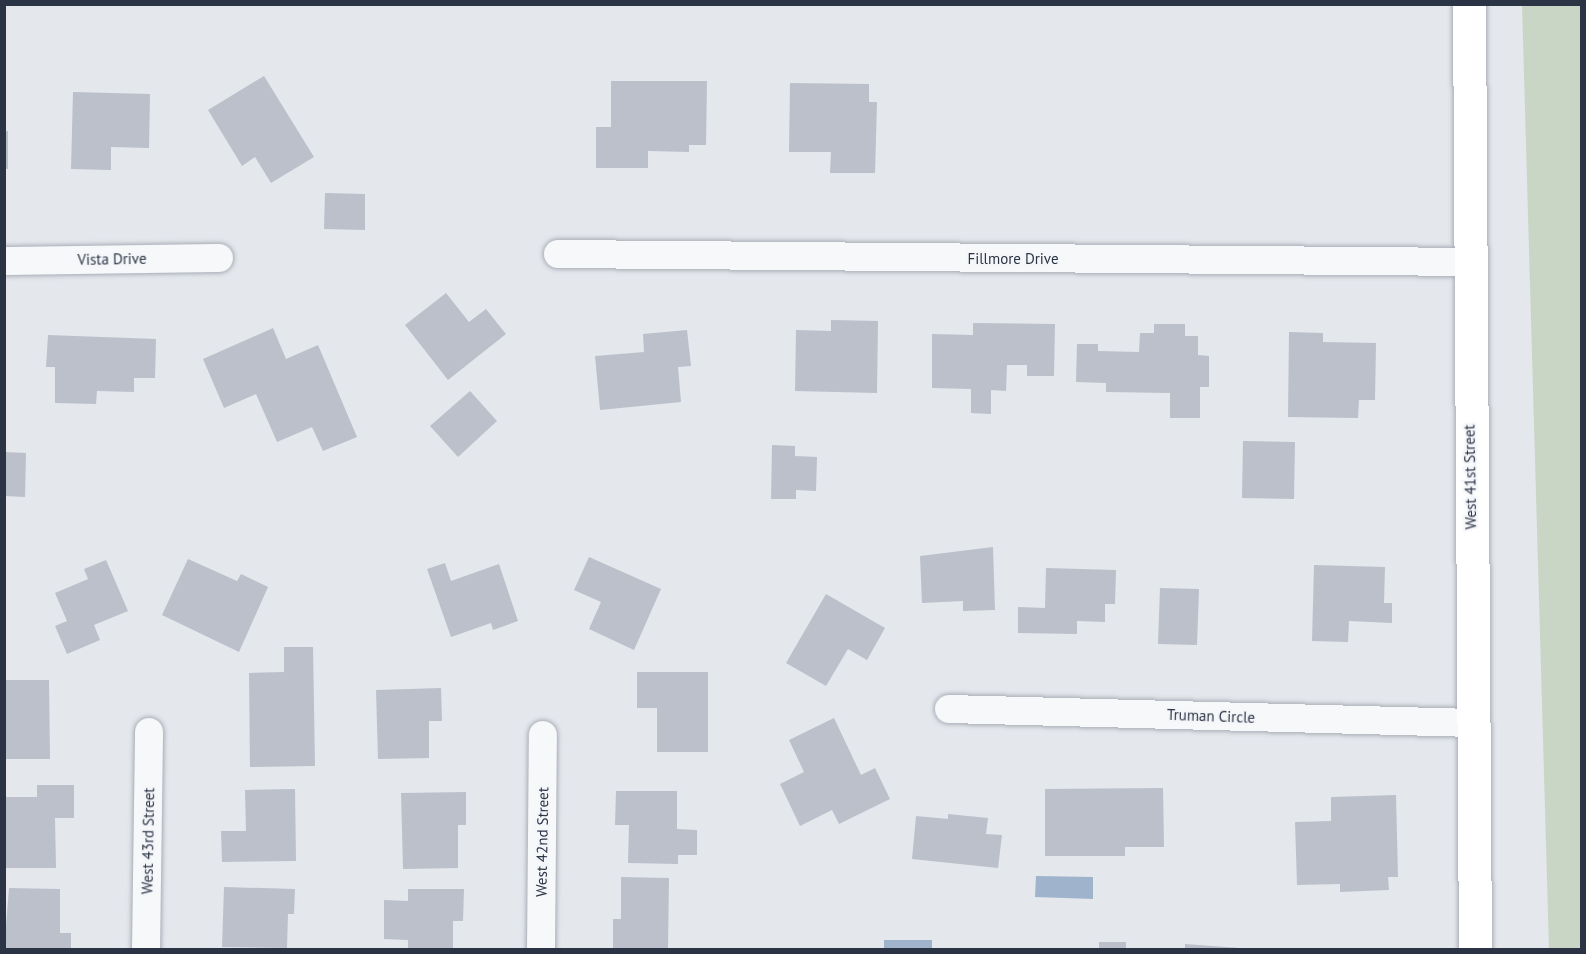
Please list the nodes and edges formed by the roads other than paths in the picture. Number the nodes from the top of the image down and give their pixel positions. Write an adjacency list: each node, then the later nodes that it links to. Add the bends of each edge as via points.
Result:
1 (1469, 4): 5 (street, West 41st Street)
2 (558, 254): 5 (street, Fillmore Drive)
3 (219, 258): 4 (street, Vista Drive)
4 (4, 261)
5 (1467, 262): 7 (street, West 41st Street)
6 (949, 710): 7 (street, Truman Circle)
7 (1473, 723): 12 (street, West 41st Street)
8 (149, 732): 10 (street, West 43rd Street)
9 (543, 735): 11 (street, West 42nd Street)
10 (146, 950)
11 (541, 950)
12 (1474, 950)

